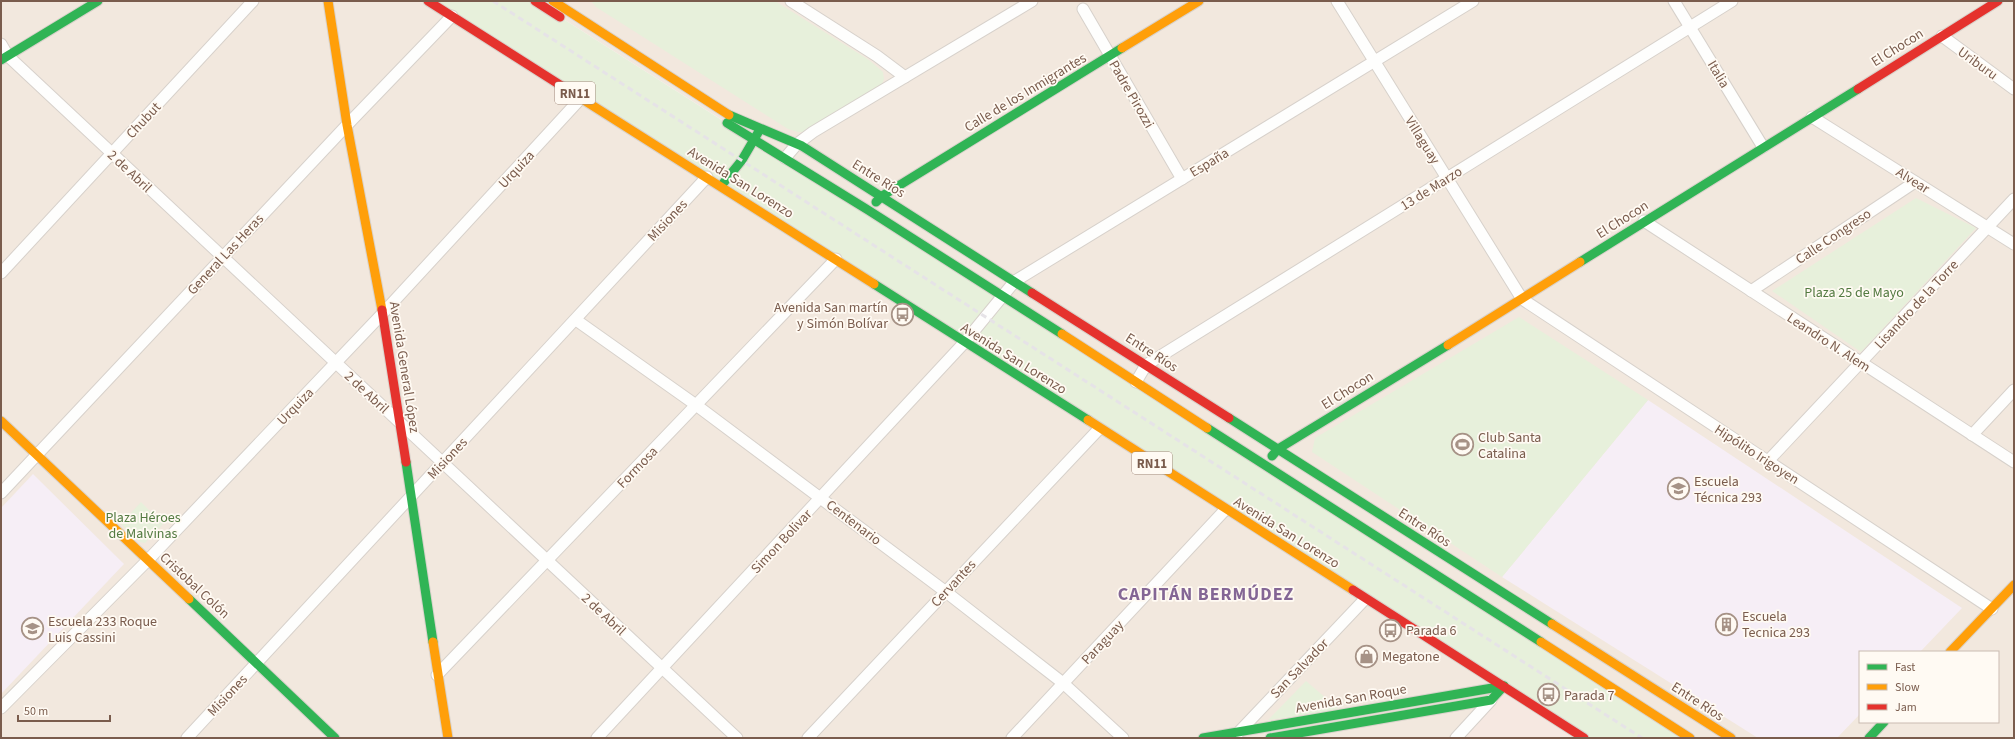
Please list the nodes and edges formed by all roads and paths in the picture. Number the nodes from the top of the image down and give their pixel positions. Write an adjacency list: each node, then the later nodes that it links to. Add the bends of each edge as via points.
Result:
1 (98, 1): 21 (street)
2 (253, 1): 32 (street, Chubut)
3 (328, 1): 27 (street, Avenida General López)
4 (428, 1): 16 (street, Avenida San Lorenzo / RN11)
5 (535, 1): 29 (street, Entre Ríos)
6 (553, 1): 28 (street, Entre Ríos, via 731,116)
7 (791, 1): 23 (street)
8 (1032, 1): 23 (street)
9 (1199, 1): 20 (street, Calle de los Inmigrantes)
10 (1337, 1): 22 (street, Villaguay)
11 (1473, 1): 22 (street, España)
12 (1674, 1): 17 (street, Italia)
13 (1732, 1): 17 (street, 13 de Marzo)
14 (1998, 1): 18 (street, El Chocon)
15 (1083, 9): 20 (street, Padre Pirozzi)
16 (452, 16): 25 (street, Avenida San Lorenzo / RN11); 27 (street, General Las Heras)
17 (1690, 27): 31 (street, Italia); 35 (street, 13 de Marzo)
18 (1942, 36): 24 (street, Uriburu); 26 (street, El Chocon)
19 (1, 44): 21 (street, 2 de Abril)
20 (1110, 56): 36 (street, Padre Pirozzi); 39 (street, Calle de los Inmigrantes)
21 (3, 60): 32 (street, 2 de Abril)
22 (1375, 62): 35 (street, Villaguay); 36 (street, España)
23 (905, 77): 30 (street)
24 (2014, 89)
25 (582, 98): 34 (street, Avenida San Lorenzo / RN11); 52 (street, Urquiza)
26 (1812, 116): 31 (street, El Chocon); 37 (street, Alvear)
27 (347, 124): 45 (street, General Las Heras); 52 (street, Avenida General López)
28 (761, 129): 29 (street); 30 (street, Entre Ríos)
29 (754, 139): 33 (street, Entre Ríos); 38 (street, via 742,160)
30 (797, 144): 33 (street); 39 (street, Entre Ríos)
31 (1763, 147): 42 (street, El Chocon)
32 (112, 154): 45 (street, 2 de Abril); 47 (street, Chubut)
33 (785, 158): 41 (street, Entre Ríos)
34 (707, 177): 38 (street, Avenida San Lorenzo / RN11); 53 (street, Misiones)
35 (1447, 178): 51 (street, Villaguay); 57 (street, 13 de Marzo)
36 (1182, 179): 48 (street, España)
37 (1915, 182): 43 (street, Alvear); 49 (street, Calle Congreso)
38 (721, 186): 46 (street, Avenida San Lorenzo / RN11)
39 (882, 196): 41 (street, Calle de los Inmigrantes); 48 (street, Entre Ríos)
40 (2014, 198): 43 (street, Lisandro de la Torre)
41 (868, 210): 50 (street, Entre Ríos)
42 (1644, 221): 49 (street, Leandro N. Alem); 51 (street, El Chocon)
43 (1987, 227): 44 (street, Alvear); 55 (street, Lisandro de la Torre)
44 (2014, 244)
45 (222, 257): 56 (street, 2 de Abril); 66 (street, General Las Heras)
46 (836, 259): 54 (street, Avenida San Lorenzo / RN11); 60 (street, Formosa)
47 (1, 273)
48 (1015, 281): 50 (street, España); 57 (street, Entre Ríos)
49 (1751, 291): 55 (street, Leandro N. Alem)
50 (1001, 296): 54 (street, España); 58 (street, Entre Ríos)
51 (1522, 299): 65 (street, El Chocon); 67 (street, Hipólito Irigoyen)
52 (383, 313): 56 (street, Urquiza); 62 (street, Avenida General López)
53 (576, 320): 60 (street, Centenario); 69 (street, Misiones)
54 (964, 344): 63 (street, Avenida San Lorenzo / RN11); 73 (street, Simon Bolivar)
55 (1861, 362): 64 (street, Leandro N. Alem); 67 (street, Lisandro de la Torre)
56 (335, 363): 62 (street, 2 de Abril); 75 (street, Urquiza)
57 (1146, 365): 58 (street, 13 de Marzo); 65 (street, Entre Ríos)
58 (1136, 382): 70 (street, Entre Ríos)
59 (2014, 390): 64 (street)
60 (696, 405): 73 (street, Centenario); 76 (street, Formosa)
61 (1, 421): 66 (street, Cristobal Colón)
62 (399, 422): 69 (street, 2 de Abril); 72 (street, Avenida General López)
63 (1098, 429): 74 (street, Avenida San Lorenzo / RN11); 79 (street, Cervantes)
64 (1972, 435): 68 (street, Leandro N. Alem)
65 (1278, 449): 70 (street, El Chocon); 78 (street, Entre Ríos)
66 (37, 454): 71 (street, General Las Heras); 75 (street, Cristobal Colón)
67 (1768, 461): 81 (street, Hipólito Irigoyen)
68 (2014, 462)
69 (442, 463): 72 (street, Misiones); 76 (street, 2 de Abril)
70 (1265, 465): 78 (street, Entre Ríos)
71 (1, 493)
72 (411, 497): 83 (street, Misiones); 85 (street, Avenida General López)
73 (821, 497): 79 (street, Centenario); 84 (street, Simon Bolivar)
74 (1225, 510): 80 (street, Avenida San Lorenzo / RN11); 87 (street, Paraguay)
75 (148, 560): 83 (street, Cristobal Colón); 90 (street, Urquiza)
76 (547, 561): 84 (street, 2 de Abril); 85 (street, Formosa)
77 (2014, 585): 81 (street)
78 (1477, 589): 86 (street, Entre Ríos); 86 (street, Entre Ríos)
79 (946, 592): 87 (street, Centenario); 98 (street, Cervantes)
80 (1365, 599): 88 (street, Avenida San Lorenzo / RN11); 92 (street, San Salvador)
81 (1992, 609): 82 (street)
82 (1951, 651)
83 (257, 662): 93 (street, Misiones); 94 (street, Cristobal Colón)
84 (662, 668): 96 (street, Simon Bolivar); 97 (street, 2 de Abril)
85 (437, 675): 95 (street, Avenida General López)
86 (1615, 677): 105 (street, Entre Ríos); 106 (street, Entre Ríos)
87 (1063, 683): 99 (street, Paraguay); 100 (street, Centenario)
88 (1504, 686): 89 (street); 92 (street, Avenida San Roque); 104 (street, Avenida San Lorenzo / RN11)
89 (1491, 700): 102 (street, Avenida San Roque); 103 (street)
90 (1, 708)
91 (1883, 723): 107 (street)
92 (1236, 735): 101 (street, Avenida San Roque)
93 (187, 738)
94 (335, 738)
95 (448, 738)
96 (597, 738)
97 (736, 738)
98 (808, 738)
99 (1012, 738)
100 (1123, 738)
101 (1203, 738)
102 (1270, 738)
103 (1456, 738)
104 (1584, 738)
105 (1690, 738)
106 (1731, 738)
107 (1869, 738)

